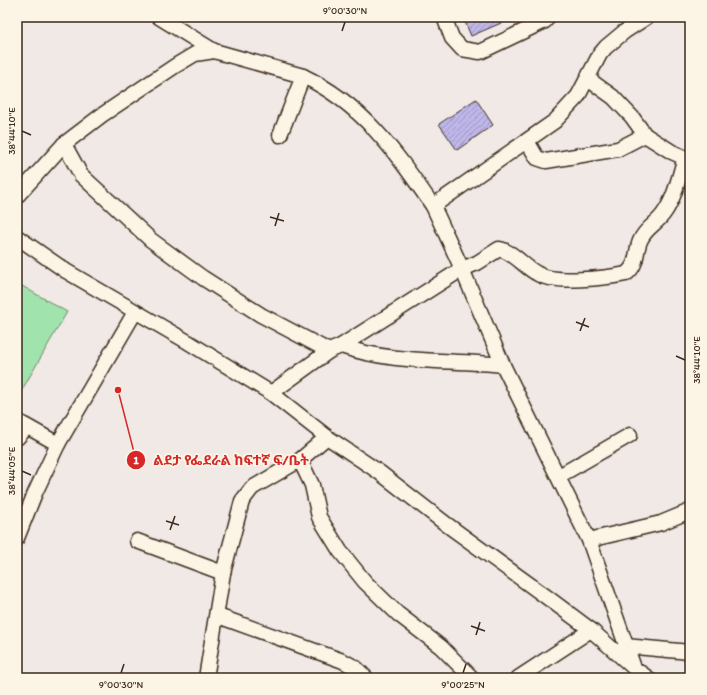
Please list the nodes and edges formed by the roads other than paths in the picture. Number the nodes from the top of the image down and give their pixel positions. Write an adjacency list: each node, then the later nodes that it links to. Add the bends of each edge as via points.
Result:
1 (159, 17): 5 (street)
2 (444, 17): 3 (street, via 452,38 462,49 480,52 545,21)
3 (548, 17)
4 (647, 17): 7 (street, via 606,47)
5 (214, 51): 6 (street); 11 (street, via 195,54 175,66 102,114)
6 (303, 76): 8 (street); 14 (street, via 349,103 391,146)
7 (588, 80): 9 (street, via 613,97); 10 (street, via 578,96 554,121)
8 (280, 135)
9 (645, 135): 10 (street, via 618,149 546,161 537,158); 12 (street)
10 (528, 141): 14 (street)
11 (64, 144): 13 (street); 18 (street, via 81,175 151,240 260,315)
12 (687, 159): 16 (street, via 665,212 646,230 640,241 632,270 626,274 548,279 499,249)
13 (17, 196)
14 (433, 206): 16 (street)
15 (17, 237): 17 (street, via 66,271)
16 (462, 269): 18 (street); 19 (street)
17 (136, 312): 20 (street); 25 (street)
18 (335, 348): 19 (street, via 408,359); 20 (street)
19 (503, 365): 27 (street)
20 (272, 393): 23 (street)
21 (22, 424): 24 (street); 25 (street)
22 (630, 435): 27 (street)
23 (328, 437): 26 (street); 34 (street)
24 (17, 438)
25 (58, 444): 29 (street)
26 (300, 460): 32 (street, via 252,488 242,501); 40 (street, via 312,485 319,517 340,551 365,582 398,614 441,647)
27 (559, 476): 30 (street)
28 (690, 511): 30 (street, via 661,523)
29 (17, 538)
30 (589, 540): 35 (street)
31 (137, 541): 32 (street)
32 (223, 573): 33 (street)
33 (218, 616): 38 (street); 39 (street, via 344,661)
34 (591, 630): 37 (street); 41 (street)
35 (625, 646): 36 (street); 37 (street)
36 (690, 652)
37 (634, 669): 42 (street)
38 (206, 678)
39 (366, 678)
40 (472, 678)
41 (518, 678)
42 (648, 678)

